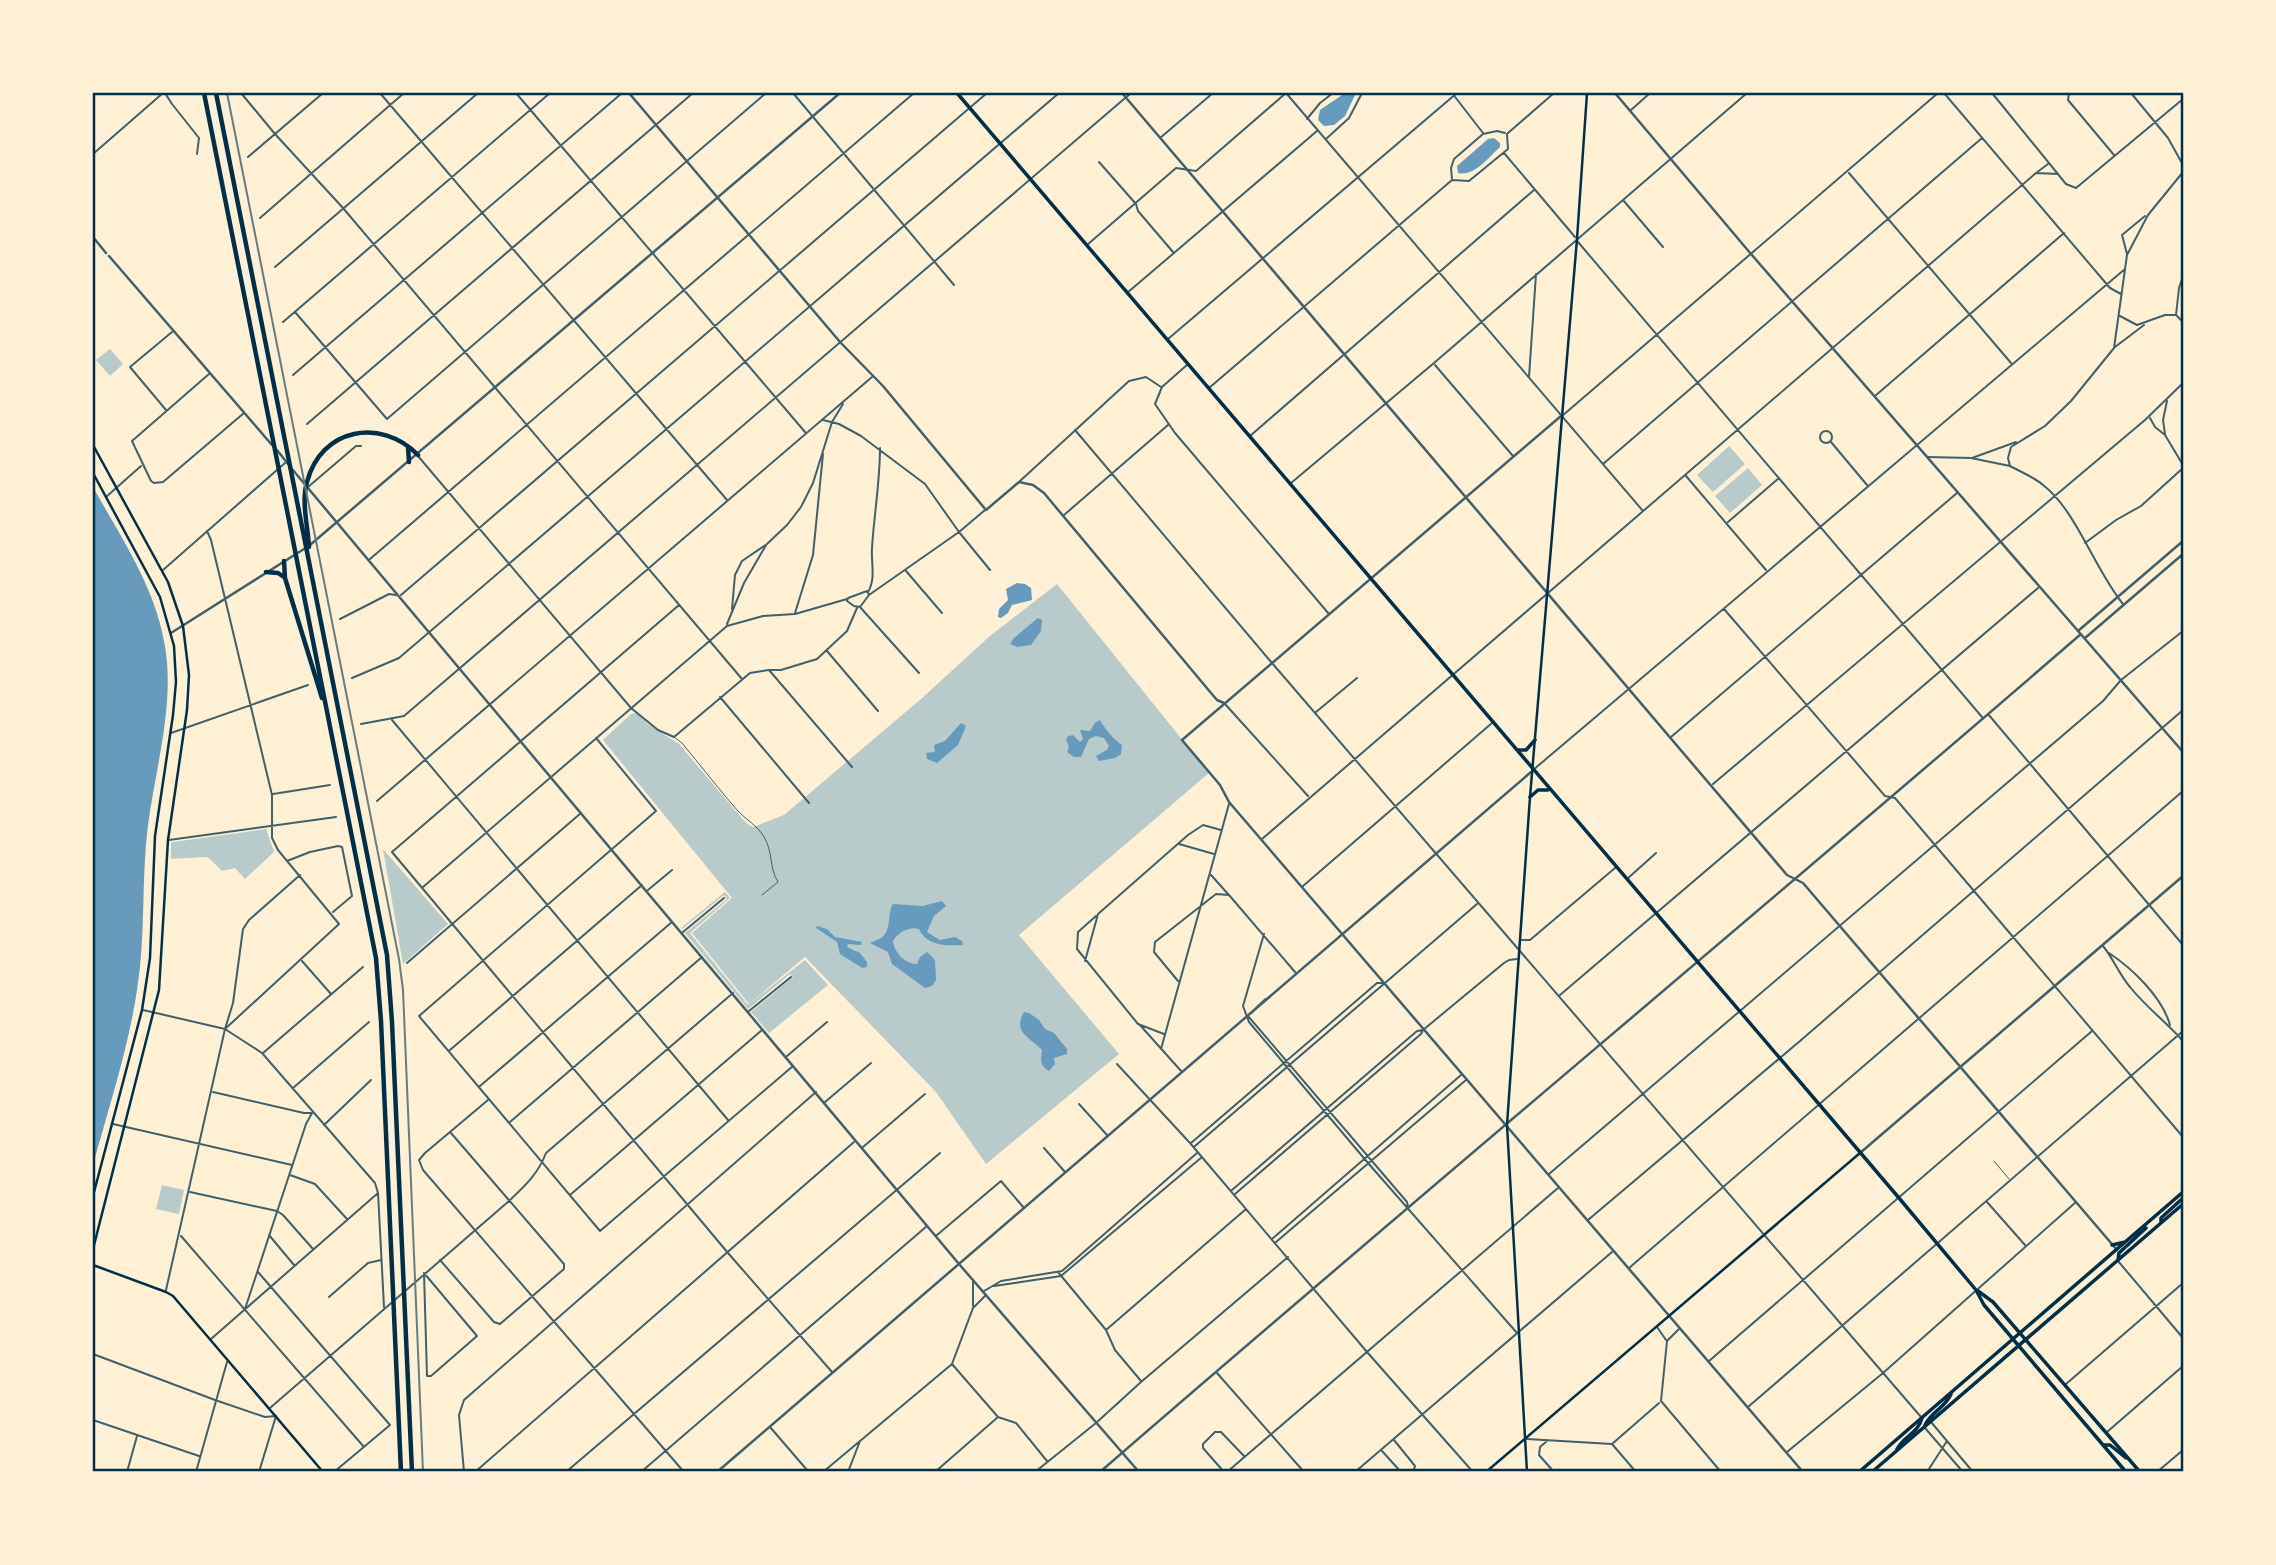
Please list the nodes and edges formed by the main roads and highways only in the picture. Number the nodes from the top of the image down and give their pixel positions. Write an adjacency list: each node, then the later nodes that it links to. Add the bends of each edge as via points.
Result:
1 (204, 93): 14 (highway)
2 (216, 93): 11 (highway)
3 (957, 93): 16 (main road)
4 (1587, 93): 15 (main road)
5 (406, 444): 7 (highway); 8 (highway); 11 (highway, via 387,434 362,432 336,442 317,460 305,489)
6 (93, 445): 28 (main road, via 174,598 189,675 168,840 162,965 154,1013)
7 (418, 455)
8 (409, 463)
9 (93, 473): 22 (main road, via 160,597 171,632 176,682 155,836 150,958 142,1010)
10 (284, 561): 13 (highway)
11 (310, 565): 45 (highway, via 387,955)
12 (265, 572): 13 (highway)
13 (285, 578): 14 (highway)
14 (330, 721): 44 (highway, via 377,966)
15 (1535, 740): 16 (main road, via 1526,750); 17 (main road)
16 (1515, 750): 17 (main road)
17 (1533, 771): 18 (main road); 19 (main road)
18 (1550, 790): 19 (main road, via 1538,790); 20 (main road)
19 (1530, 797): 39 (main road, via 1507,1125)
20 (1860, 1153): 31 (main road); 39 (main road)
21 (2183, 1195): 24 (main road); 25 (main road)
22 (93, 1196)
23 (2183, 1204): 25 (main road)
24 (2151, 1221): 26 (main road); 29 (main road, via 2119,1253)
25 (2161, 1223): 29 (main road)
26 (2130, 1239): 27 (main road); 32 (main road)
27 (2112, 1245)
28 (93, 1249)
29 (2118, 1260): 34 (main road)
30 (93, 1265): 43 (main road, via 166,1292 178,1301)
31 (1976, 1290): 32 (main road); 33 (main road)
32 (2020, 1333): 33 (main road); 34 (main road)
33 (2013, 1339): 35 (main road); 36 (main road)
34 (2025, 1339): 35 (main road); 42 (main road)
35 (2018, 1345): 38 (main road); 40 (main road)
36 (1952, 1392): 37 (main road); 38 (main road)
37 (1922, 1418): 41 (main road); 48 (main road)
38 (1924, 1427): 41 (main road)
39 (1526, 1438): 46 (main road); 47 (main road)
40 (2103, 1445): 42 (main road); 50 (main road)
41 (1896, 1451): 49 (main road)
42 (2131, 1461): 51 (main road)
43 (323, 1472)
44 (401, 1472)
45 (412, 1472)
46 (1486, 1472)
47 (1527, 1472)
48 (1860, 1472)
49 (1872, 1472)
50 (2126, 1472)
51 (2140, 1472)

